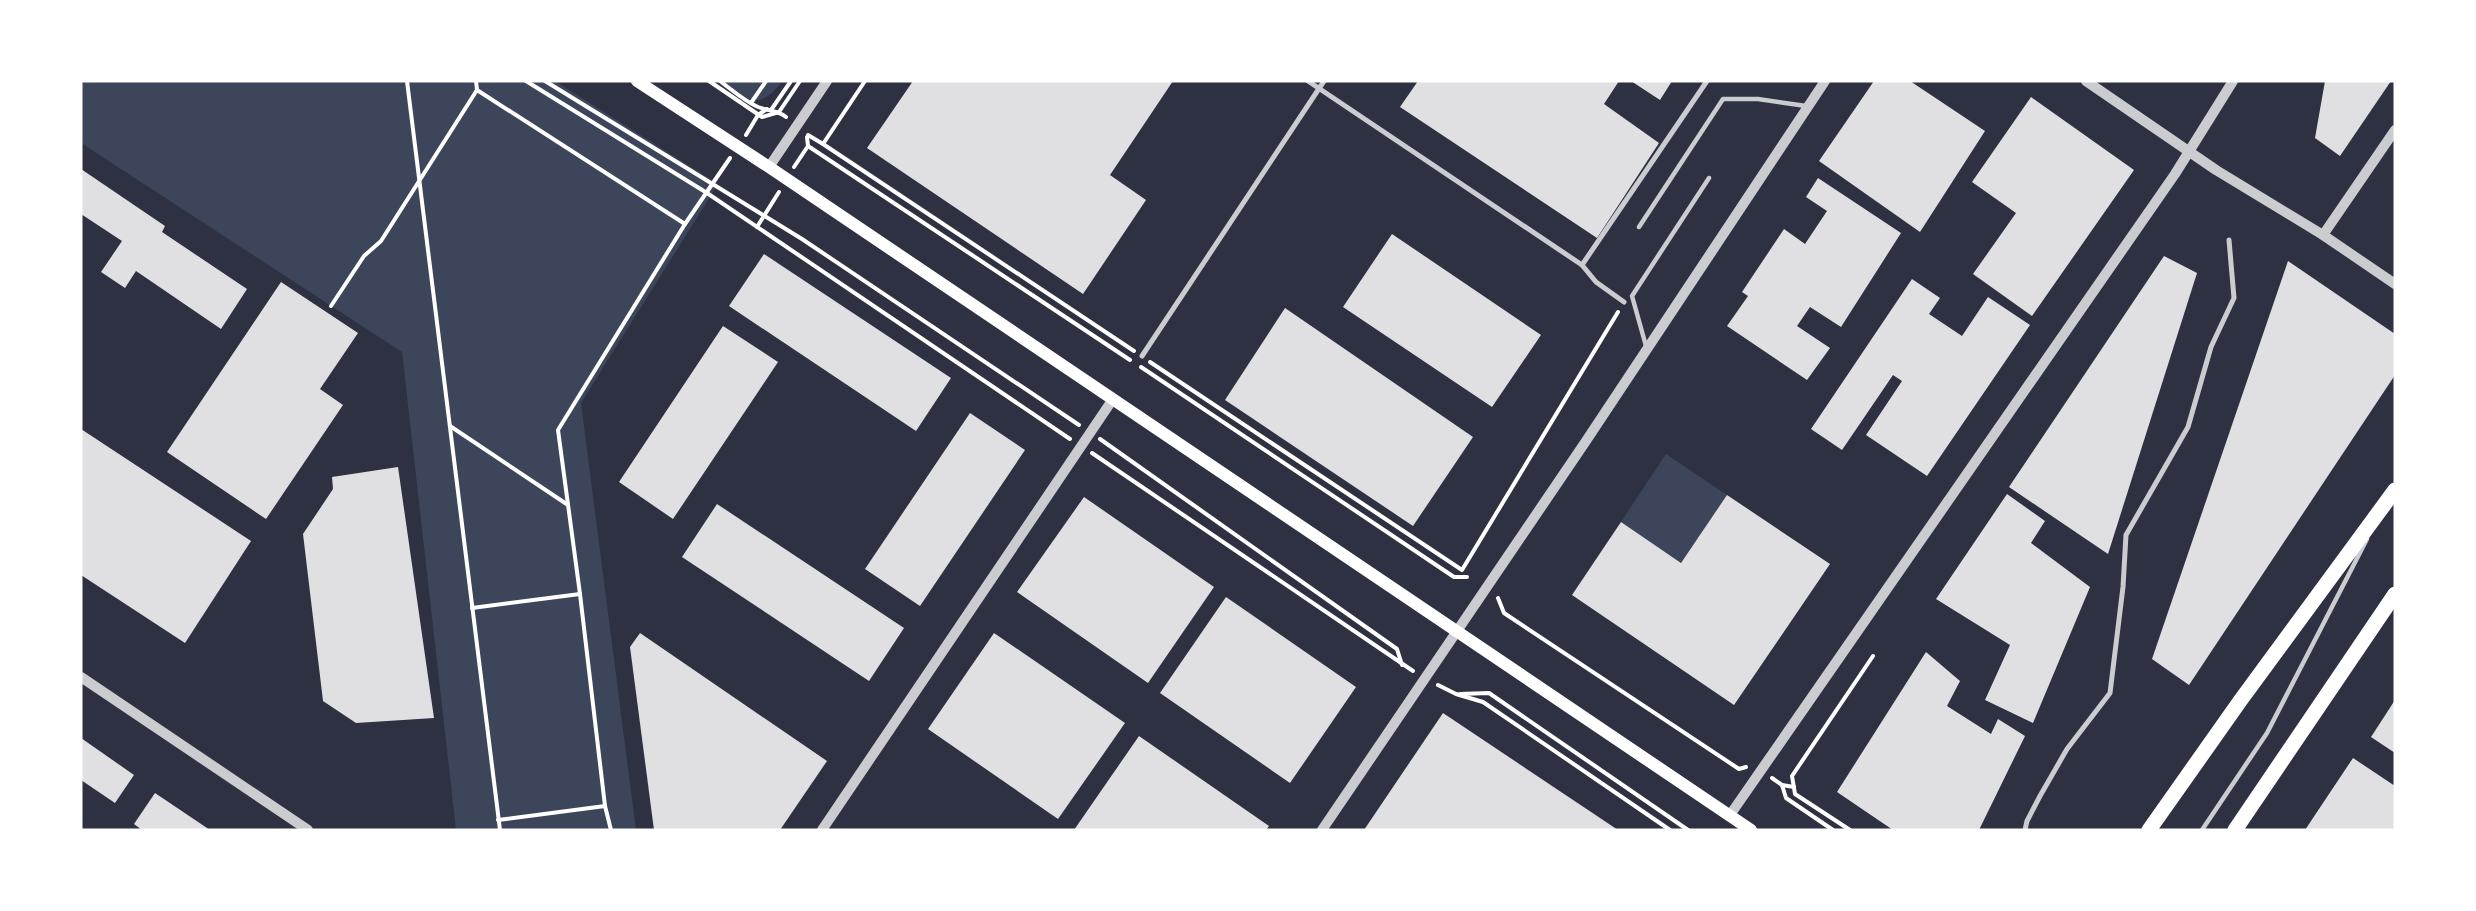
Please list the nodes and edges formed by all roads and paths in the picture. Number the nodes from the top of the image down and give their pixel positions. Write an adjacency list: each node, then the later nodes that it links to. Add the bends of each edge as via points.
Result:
1 (407, 81): 32 (path)
2 (476, 81): 20 (path)
3 (526, 81): 33 (path)
4 (545, 81): 46 (path, via 802,239)
5 (637, 81): 30 (main road)
6 (709, 81): 25 (path)
7 (720, 81): 21 (path)
8 (766, 81): 21 (path)
9 (791, 81): 23 (path)
10 (800, 81): 24 (path)
11 (827, 81): 30 (street)
12 (865, 81): 28 (path)
13 (1308, 81): 19 (street)
14 (1324, 81): 19 (street)
15 (1707, 81): 38 (street)
16 (1826, 81): 22 (street)
17 (2086, 81): 29 (street)
18 (2234, 81): 29 (street)
19 (1319, 88): 38 (street); 43 (street)
20 (477, 90): 32 (path); 34 (path)
21 (751, 103): 23 (path)
22 (1808, 106): 35 (lane, via 1723,99); 42 (street)
23 (769, 110): 24 (path); 25 (path)
24 (779, 112): 25 (path)
25 (758, 115)
26 (2395, 130): 36 (street)
27 (807, 134): 28 (path)
28 (823, 144): 43 (path)
29 (2190, 152): 36 (street); 63 (street)
30 (769, 167): 44 (main road)
31 (1709, 178): 42 (lane, via 1632,296)
32 (419, 179): 41 (path, via 381,241 364,256); 45 (path)
33 (707, 193): 34 (path); 47 (path)
34 (685, 224): 49 (path, via 558,430)
35 (1640, 227)
36 (2323, 235): 39 (street)
37 (2229, 240): 75 (street, via 2234,298 2211,347 2188,427 2126,535 2110,693 2067,750)
38 (1582, 265): 40 (street, via 1596,282)
39 (2395, 284)
40 (1624, 302): 51 (path)
41 (331, 306)
42 (1647, 349): 57 (street)
43 (1142, 357): 51 (path)
44 (1113, 399): 46 (street); 57 (main road)
45 (450, 426): 49 (path); 56 (path)
46 (1090, 432): 47 (street); 47 (path, via 1396,649 1402,665)
47 (1081, 446): 68 (street)
48 (2395, 490): 50 (main road)
49 (568, 505): 53 (path)
50 (2385, 505): 76 (main road); 77 (lane, via 2267,733)
51 (1462, 570): 52 (path)
52 (1467, 577)
53 (580, 594): 56 (path); 62 (path)
54 (2395, 594): 78 (main road)
55 (1504, 600): 60 (path, via 1498,598 1504,613)
56 (472, 608): 64 (path)
57 (1457, 631): 63 (main road); 69 (street)
58 (1873, 656): 61 (path, via 1792,776)
59 (81, 677): 65 (street)
60 (1739, 769)
61 (1794, 787): 73 (path, via 1782,785 1786,798); 74 (path, via 1795,794)
62 (605, 806): 64 (path); 67 (path)
63 (1730, 815): 72 (main road)
64 (498, 820): 66 (path)
65 (308, 830)
66 (500, 830)
67 (611, 830)
68 (822, 830)
69 (1322, 830)
70 (1670, 830): 71 (path, via 1483,702 1456,694 1490,693)
71 (1688, 830)
72 (1751, 830)
73 (1833, 830)
74 (1850, 830)
75 (2025, 830)
76 (2150, 830)
77 (2202, 830)
78 (2235, 830)

